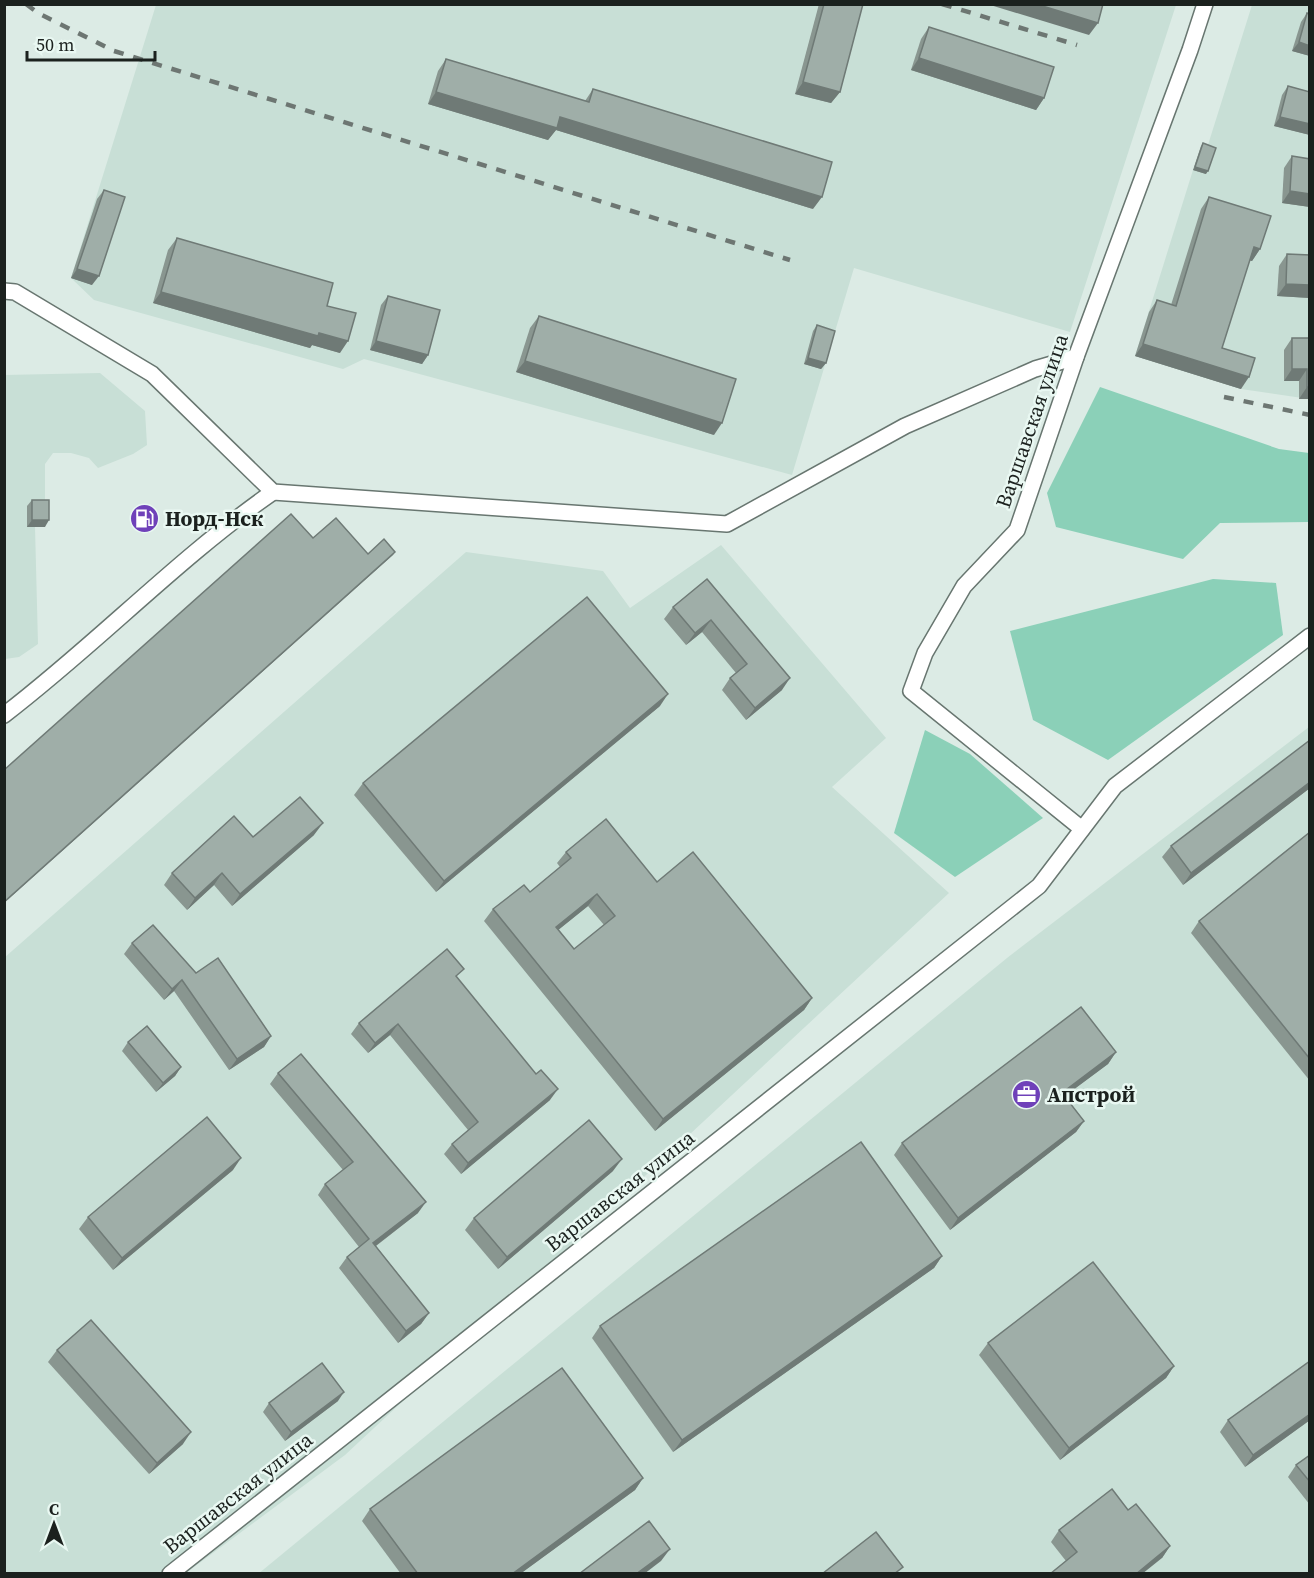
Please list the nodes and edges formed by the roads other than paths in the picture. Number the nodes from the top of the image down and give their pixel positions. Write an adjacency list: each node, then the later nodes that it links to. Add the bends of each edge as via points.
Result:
1 (1205, 4): 3 (street, Варшавская улица)
2 (4, 291): 4 (street, via 15,292 152,374)
3 (1076, 357): 4 (street, via 1035,369 905,426 727,524); 7 (street, Варшавская улица, via 1017,530 964,586 926,653 911,691)
4 (273, 492): 6 (street, via 219,530)
5 (1310, 636): 7 (street, Варшавская улица, via 1115,786)
6 (4, 715)
7 (1082, 829): 8 (street, Варшавская улица, via 1039,886)
8 (170, 1574)

